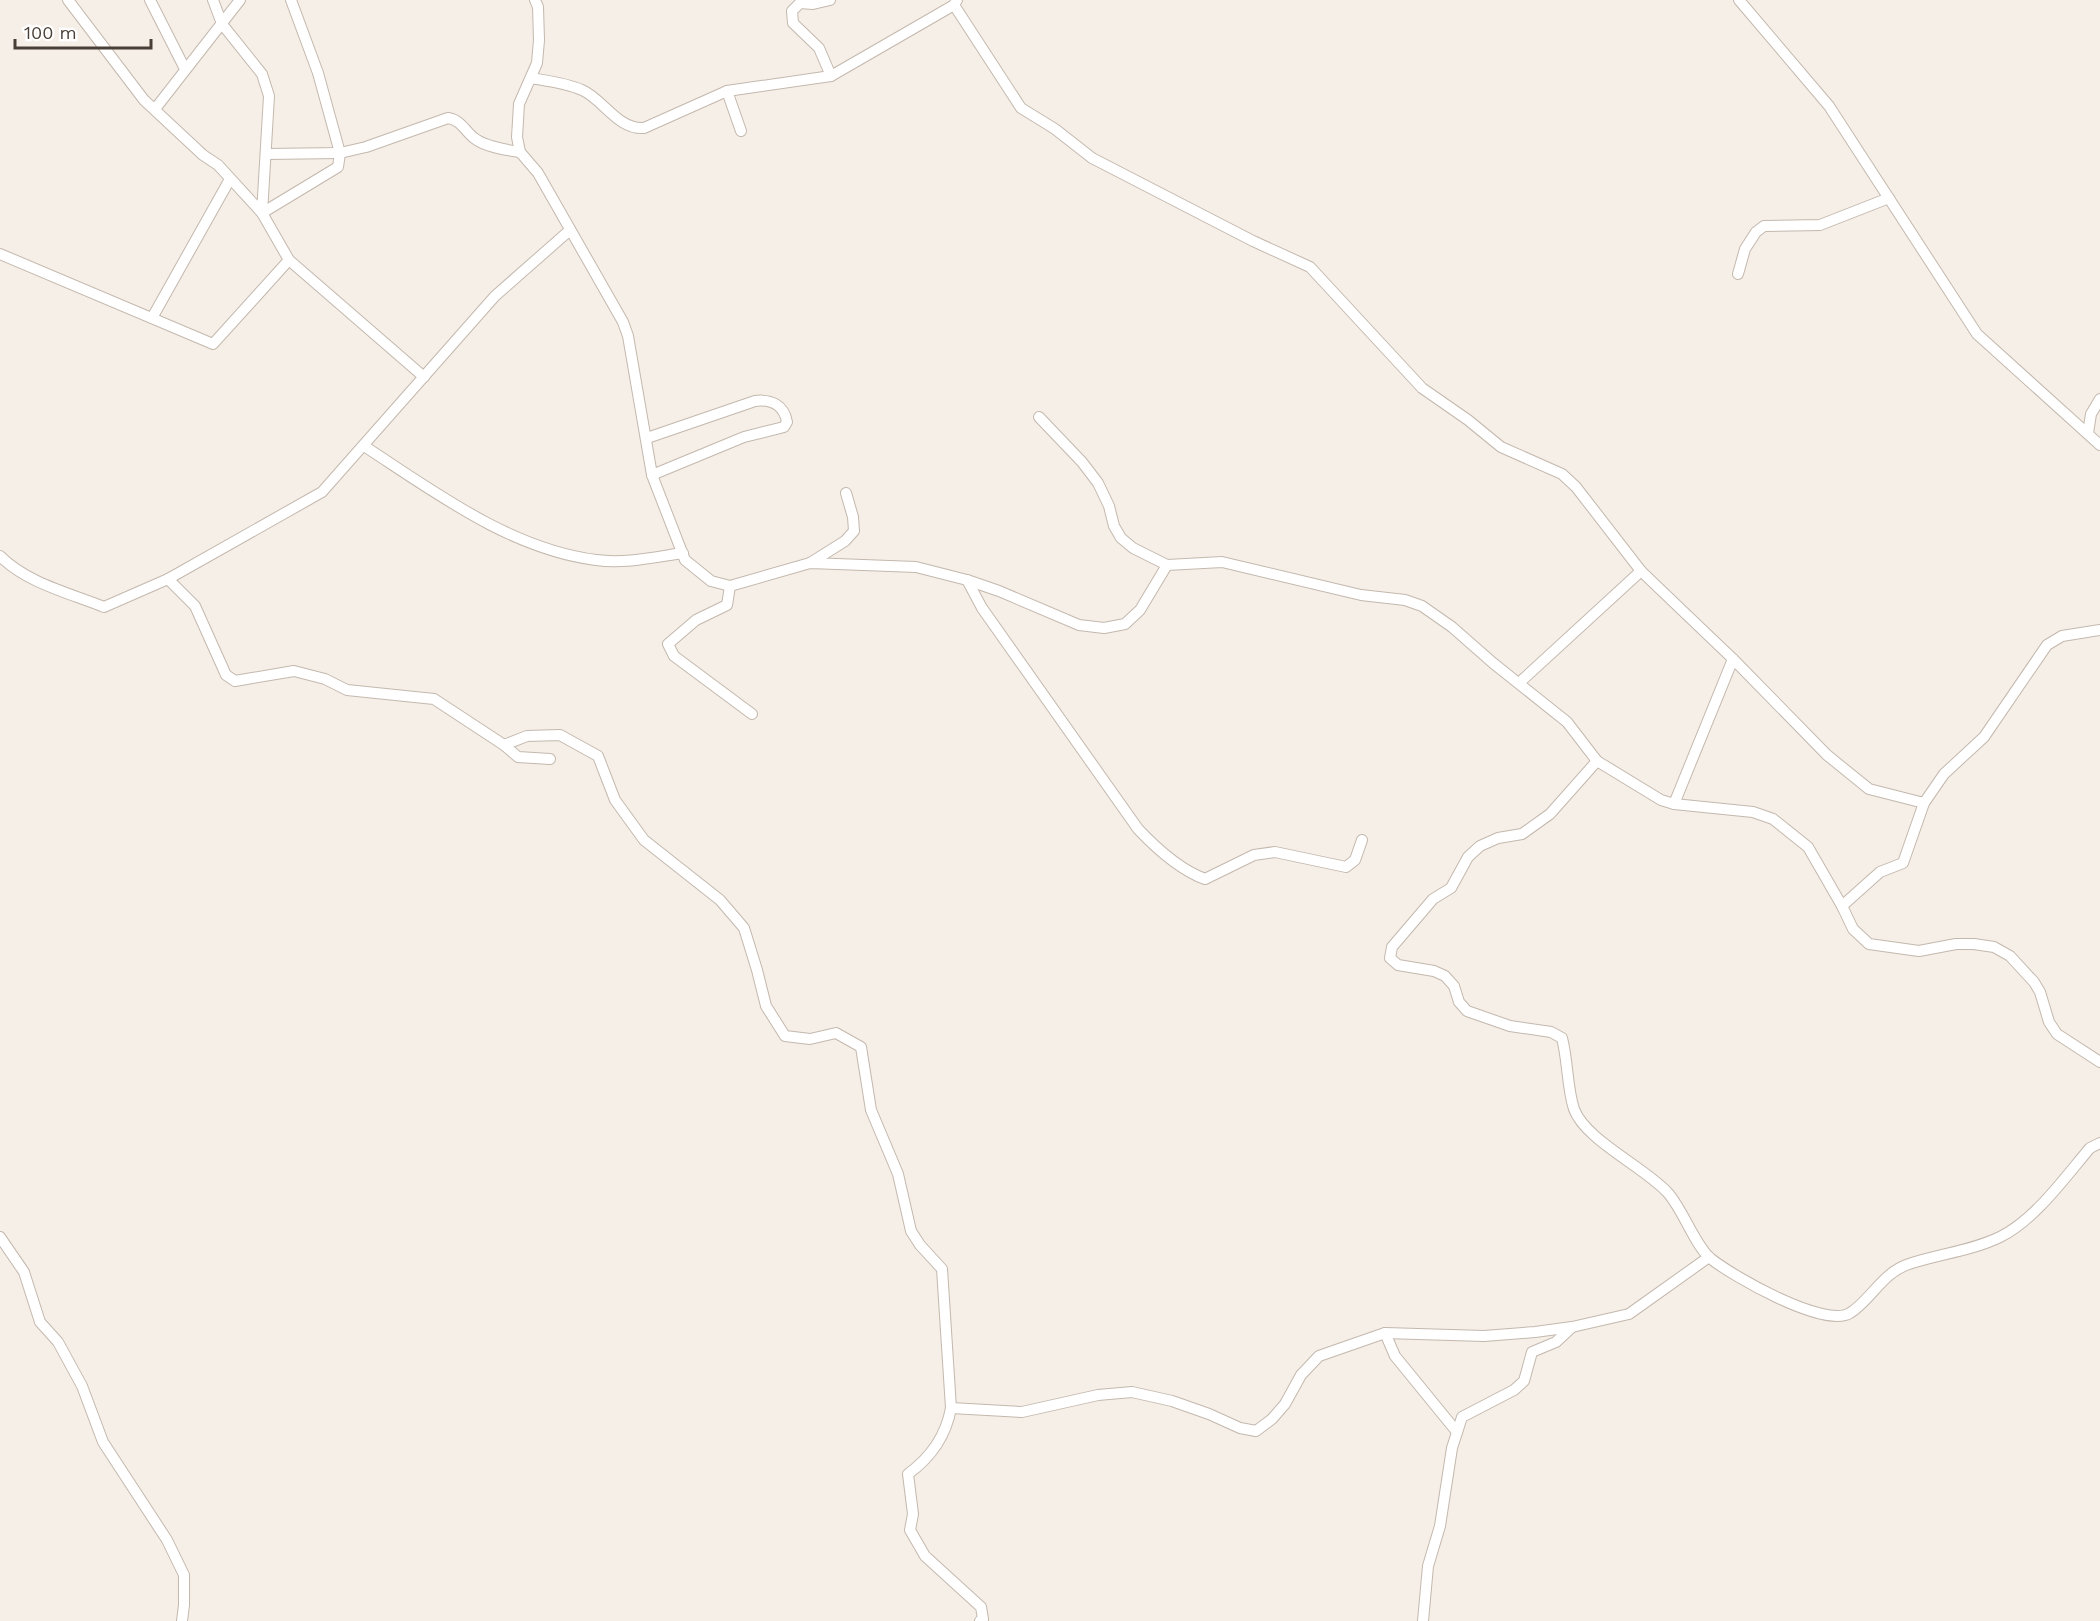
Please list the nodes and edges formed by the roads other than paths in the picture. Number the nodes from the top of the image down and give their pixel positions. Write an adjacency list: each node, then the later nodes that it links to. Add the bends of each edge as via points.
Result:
1 (68, 0): 15 (street, via 130,84)
2 (150, 0): 11 (street)
3 (213, 0): 10 (street)
4 (240, 0): 10 (street)
5 (291, 0): 18 (street, via 318,73)
6 (535, 0): 13 (street, via 539,40)
7 (830, 0): 12 (street, via 800,3 792,11 793,23 819,48)
8 (1739, 0): 21 (street, via 1829,106)
9 (956, 2): 12 (street); 41 (street, via 1021,108 1092,158 1310,267 1422,388 1501,447 1562,474)
10 (222, 24): 11 (street); 19 (street, via 262,74 269,96)
11 (185, 69): 15 (street)
12 (831, 76): 14 (street)
13 (531, 78): 14 (street, via 580,89 638,129); 17 (street, via 519,104)
14 (727, 91): 16 (street)
15 (155, 109): 20 (street)
16 (741, 131)
17 (520, 152): 18 (street, via 476,140 457,120 448,117); 23 (street, via 538,173)
18 (340, 153): 19 (street); 22 (street, via 338,167)
19 (266, 154): 22 (street)
20 (230, 179): 22 (street); 27 (street)
21 (1889, 198): 26 (street, via 1820,225 1764,226 1745,249); 31 (street, via 1977,334)
22 (262, 213): 25 (street)
23 (570, 230): 28 (street, via 495,296); 32 (street, via 623,322)
24 (0, 255): 27 (street)
25 (289, 260): 27 (street, via 213,344); 28 (street)
26 (1738, 274)
27 (152, 318)
28 (424, 377): 34 (street)
29 (2100, 399): 31 (street, via 2091,414)
30 (1039, 417): 40 (street, via 1098,483 1121,538)
31 (2088, 433): 33 (street)
32 (647, 438): 35 (street); 35 (street, via 755,401 776,403 787,422 784,427 744,437)
33 (2100, 445)
34 (364, 446): 37 (street, via 477,517 549,549 619,562); 42 (street, via 322,492)
35 (652, 475): 37 (street)
36 (846, 493): 39 (street, via 854,531)
37 (683, 553): 44 (street, via 685,560 711,581)
38 (0, 556): 42 (street, via 26,575 104,607)
39 (810, 563): 43 (street, via 916,567); 44 (street)
40 (1167, 565): 43 (street, via 1140,610 1125,624 1104,628 1079,625); 47 (street, via 1222,562 1361,595 1406,600 1452,627)
41 (1641, 572): 46 (street); 47 (street)
42 (168, 579): 49 (street, via 195,606 226,675 235,681 294,671 325,679 346,690 434,699)
43 (968, 580): 54 (street, via 994,625 1138,829 1195,876 1205,879 1254,855 1275,852 1346,867 1355,860)
44 (730, 586): 48 (street, via 727,605 696,621 668,644 674,656)
45 (2100, 630): 52 (street, via 2062,636 2047,645 1984,737 1944,774)
46 (1732, 659): 52 (street, via 1827,755 1869,789); 53 (street)
47 (1519, 683): 51 (street, via 1567,722)
48 (752, 714)
49 (504, 745): 50 (street, via 518,757); 62 (street, via 527,736 560,735 598,756 615,800 644,840 720,900 744,928 765,1006 785,1036 810,1039 836,1033 861,1047 871,1110 898,1174 910,1231 942,1269)
50 (550, 759)
51 (1597, 761): 53 (street); 59 (street, via 1550,813 1522,834 1498,838 1468,856 1450,888 1426,907 1392,947 1390,958 1398,965 1445,976 1467,1011 1562,1038 1574,1109 1583,1126 1668,1193)
52 (1924, 803): 55 (street, via 1903,863 1880,872)
53 (1674, 804): 55 (street, via 1753,812 1773,819 1808,847)
54 (1362, 840)
55 (1842, 906): 56 (street, via 1853,929 1869,944 1919,951 1974,944 1994,947 2010,956 2034,982 2057,1034)
56 (2100, 1062)
57 (2100, 1143): 59 (street, via 2090,1148 2036,1210 2002,1236 1906,1265 1882,1281 1850,1313 1838,1317 1764,1293)
58 (0, 1237): 64 (street, via 24,1272 40,1322 58,1342 82,1386 103,1442 176,1558 184,1575)
59 (1709, 1257): 60 (street, via 1629,1314)
60 (1572, 1327): 61 (street, via 1484,1336); 63 (street, via 1556,1342 1532,1352 1524,1381 1462,1417)
61 (1385, 1333): 62 (street, via 1319,1356 1301,1375 1285,1404 1256,1431 1172,1401 1132,1392 1098,1395 1022,1412); 63 (street, via 1395,1356)
62 (951, 1408): 65 (street, via 948,1425 925,1462 908,1474 913,1514 910,1530 925,1556 981,1606)
63 (1456, 1432): 66 (street, via 1440,1526 1428,1566)
64 (182, 1621)
65 (980, 1621)
66 (1423, 1621)

